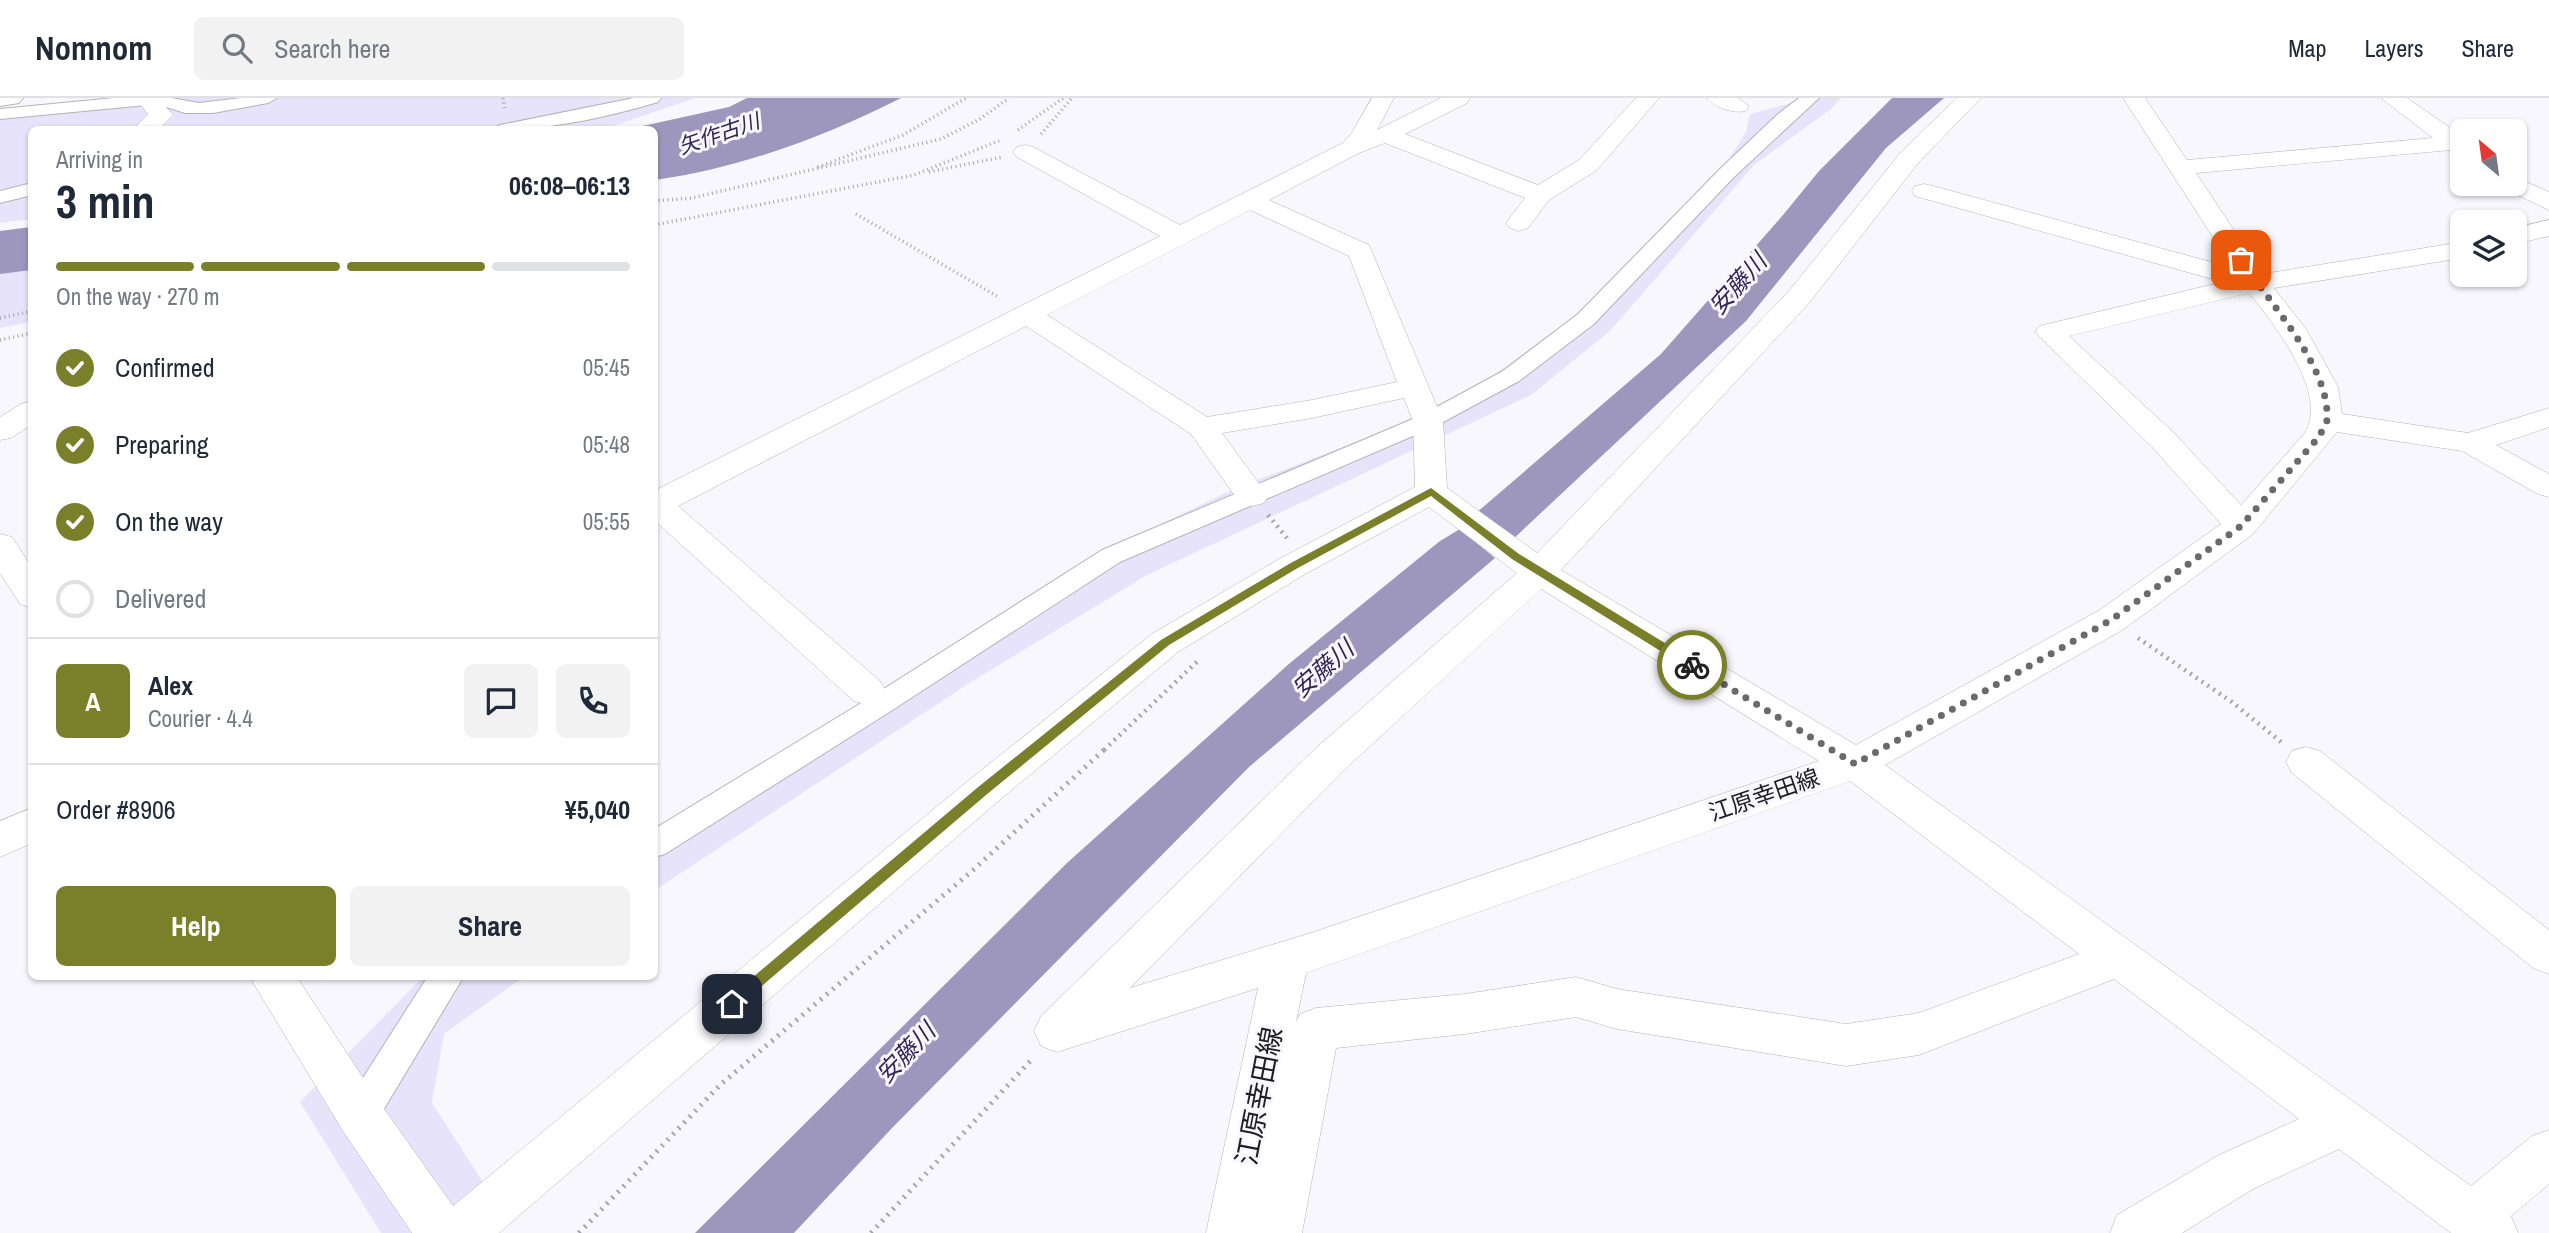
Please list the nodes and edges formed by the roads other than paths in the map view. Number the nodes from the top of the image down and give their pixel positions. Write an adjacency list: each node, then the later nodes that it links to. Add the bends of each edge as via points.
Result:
1 (8, 98): 12 (street)
2 (160, 98): 3 (street, via 192,109); 13 (street); 14 (street, via 152,105 161,115)
3 (268, 98)
4 (652, 98): 15 (street)
5 (1383, 98): 20 (street)
6 (1459, 98): 16 (street)
7 (1648, 98): 25 (street, via 1588,165)
8 (1810, 98): 39 (street, via 1727,173 1586,319 1511,376)
9 (1970, 98): 53 (street, via 1910,157 1799,296)
10 (2134, 98): 21 (street)
11 (2392, 98): 17 (street)
12 (0, 99)
13 (0, 114)
14 (149, 126)
15 (521, 126)
16 (1385, 135): 20 (street); 25 (street)
17 (2450, 139)
18 (1019, 142): 32 (street)
19 (2450, 146): 21 (street, via 2291,155)
20 (1351, 148): 27 (street)
21 (2180, 168): 34 (street)
22 (28, 190): 26 (street)
23 (1924, 191): 34 (street)
24 (2527, 191): 28 (street)
25 (1540, 195): 29 (street)
26 (0, 197)
27 (1249, 200): 32 (street); 36 (street, via 1360,251)
28 (2549, 202)
29 (1518, 223)
30 (2549, 228): 31 (street)
31 (2527, 233)
32 (1180, 236): 35 (street)
33 (2450, 252): 34 (street)
34 (2256, 284): 40 (street, via 2292,328 2323,387); 51 (street, via 2049,332 2164,441)
35 (1025, 313): 41 (street); 49 (street)
36 (1414, 387): 39 (street); 41 (street)
37 (28, 413): 44 (street)
38 (2549, 417): 42 (street)
39 (1428, 421): 47 (street); 48 (street)
40 (2328, 421): 45 (street); 51 (street, 江原幸田線)
41 (1202, 427): 48 (street)
42 (2514, 427): 43 (street); 45 (street)
43 (2549, 429)
44 (0, 431)
45 (2470, 443): 46 (street)
46 (2549, 487)
47 (1431, 492): 53 (street); 71 (street, via 1165,642)
48 (1252, 496): 60 (street, via 1111,556)
49 (658, 502)
50 (658, 507): 55 (street)
51 (2241, 526): 57 (street, 江原幸田線, via 2111,620)
52 (0, 545): 54 (street)
53 (1527, 564): 57 (street); 62 (street, via 1057,1031)
54 (28, 590)
55 (867, 691)
56 (2306, 762): 61 (street)
57 (1855, 764): 62 (street, 江原幸田線); 63 (street)
58 (28, 826): 59 (street)
59 (0, 840)
60 (658, 843)
61 (2549, 955)
62 (1299, 956): 72 (street, 江原幸田線)
63 (2119, 958): 67 (street); 73 (street, via 1919,1034 1846,1045 1617,1009 1576,997 1316,1029)
64 (274, 980): 66 (street)
65 (444, 980): 66 (street)
66 (360, 1115): 70 (street)
67 (2343, 1123): 69 (street); 74 (street, via 2236,1172)
68 (2549, 1153): 69 (street)
69 (2482, 1225)
70 (442, 1233)
71 (460, 1233)
72 (1231, 1233)
73 (1277, 1233)
74 (2135, 1233)

